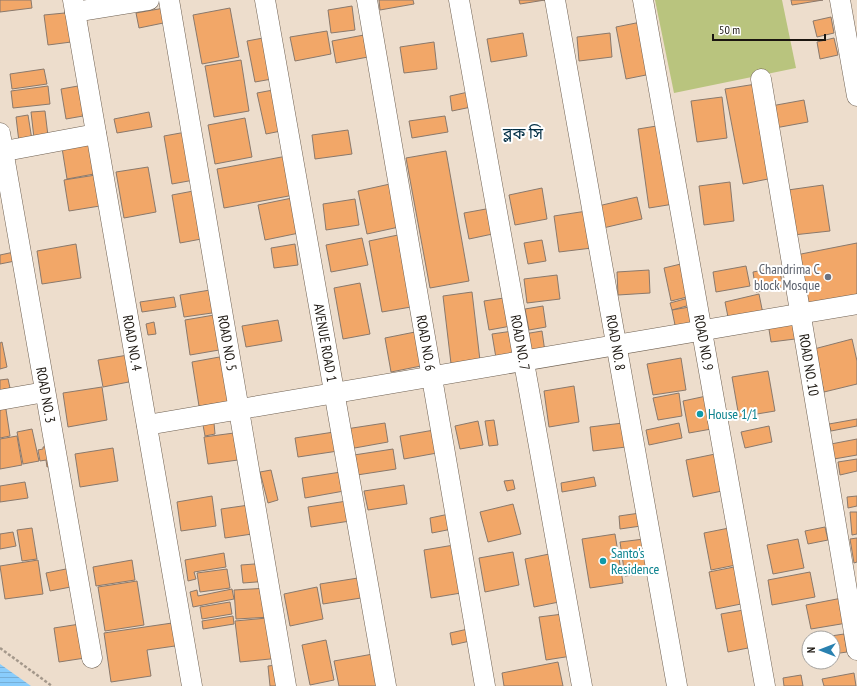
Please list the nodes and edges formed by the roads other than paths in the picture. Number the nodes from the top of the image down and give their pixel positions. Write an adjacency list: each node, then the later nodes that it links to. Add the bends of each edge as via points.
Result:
1 (149, 0): 9 (street)
2 (169, 0): 23 (street, ROAD NO. 5)
3 (265, 0): 21 (street, AVENUE ROAD 1)
4 (367, 0): 19 (street, ROAD NO. 6)
5 (459, 0): 18 (street, ROAD NO. 7)
6 (555, 0): 17 (street, ROAD NO. 8)
7 (643, 0): 16 (street, ROAD NO. 9)
8 (840, 0): 11 (street)
9 (74, 6): 12 (street, ROAD NO. 4)
10 (761, 80): 15 (street, ROAD NO. 10)
11 (857, 96)
12 (96, 134): 13 (street); 24 (street, ROAD NO. 4)
13 (1, 145): 20 (street, ROAD NO. 3)
14 (857, 304): 15 (street)
15 (801, 313): 16 (street); 25 (street, ROAD NO. 10)
16 (701, 330): 17 (street); 33 (street, ROAD NO. 9)
17 (616, 345): 18 (street); 32 (street, ROAD NO. 8)
18 (524, 361): 19 (street); 31 (street, ROAD NO. 7)
19 (432, 376): 21 (street); 30 (street, ROAD NO. 6)
20 (45, 392): 22 (street); 26 (street, ROAD NO. 3)
21 (334, 393): 23 (street); 29 (street, AVENUE ROAD 1)
22 (0, 400)
23 (239, 409): 24 (street); 28 (street, ROAD NO. 5)
24 (147, 425): 27 (street, ROAD NO. 4)
25 (857, 650)
26 (92, 658)
27 (192, 686)
28 (286, 686)
29 (386, 686)
30 (485, 686)
31 (582, 686)
32 (677, 686)
33 (765, 686)

